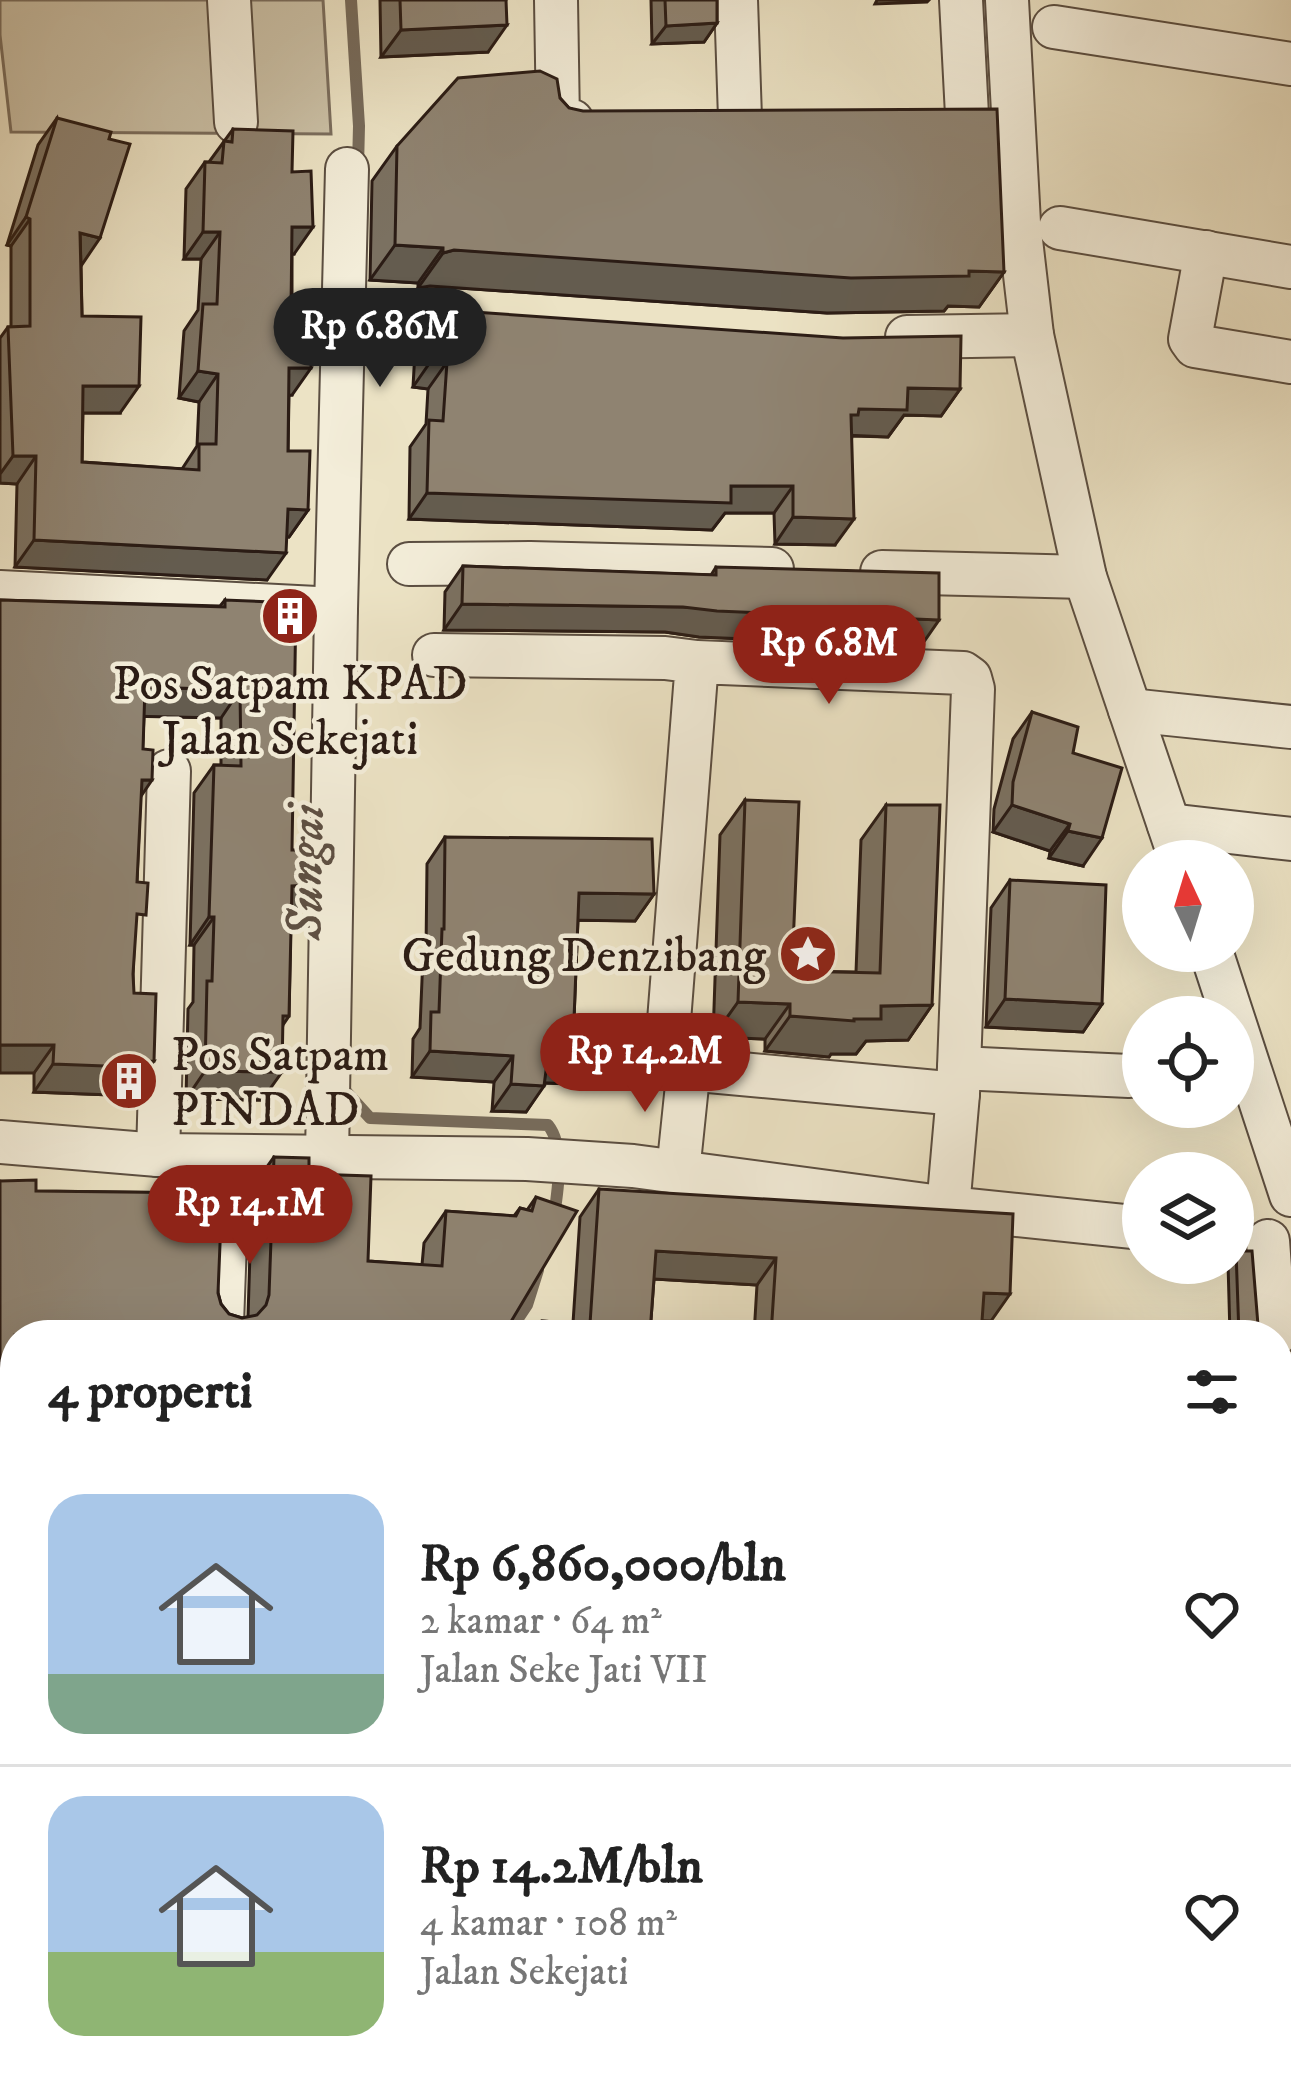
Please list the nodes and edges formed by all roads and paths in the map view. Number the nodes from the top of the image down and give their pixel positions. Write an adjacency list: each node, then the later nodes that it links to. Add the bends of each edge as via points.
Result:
1 (229, 0): 13 (street)
2 (556, 0): 12 (street, via 558,121)
3 (736, 0): 11 (street, via 720,118)
4 (961, 0): 9 (street)
5 (1007, 0): 8 (street)
6 (1054, 27): 7 (street)
7 (1291, 64)
8 (1011, 113): 9 (street); 18 (street)
9 (967, 115): 10 (street)
10 (922, 116)
11 (786, 118)
12 (619, 120)
13 (236, 122)
14 (347, 169): 26 (street)
15 (1060, 228): 16 (street)
16 (1206, 252): 17 (street); 20 (street, via 1195,346)
17 (1291, 267)
18 (1032, 335): 19 (street); 24 (street)
19 (872, 338)
20 (1291, 362)
21 (409, 564): 22 (street)
22 (807, 570)
23 (854, 572): 24 (street)
24 (1085, 578): 29 (street)
25 (0, 592): 26 (street)
26 (336, 609): 42 (street)
27 (434, 655): 28 (street)
28 (698, 662): 36 (street, via 669,1040); 38 (street, via 970,678)
29 (1130, 710): 30 (street); 33 (street)
30 (1291, 728)
31 (169, 771): 40 (street)
32 (1291, 839): 34 (street)
33 (1174, 840)
34 (1254, 840)
35 (1218, 972): 44 (street)
36 (689, 1066): 38 (street); 43 (street)
37 (1122, 1076): 38 (street)
38 (958, 1081): 45 (street)
39 (0, 1142): 40 (street)
40 (158, 1155): 41 (street)
41 (228, 1158): 42 (street); 48 (street)
42 (327, 1158): 43 (street, via 527,1159)
43 (678, 1172): 45 (street)
44 (1291, 1195)
45 (948, 1208): 46 (street)
46 (1122, 1226)
47 (1264, 1240): 49 (street)
48 (222, 1320)
49 (1273, 1320)

